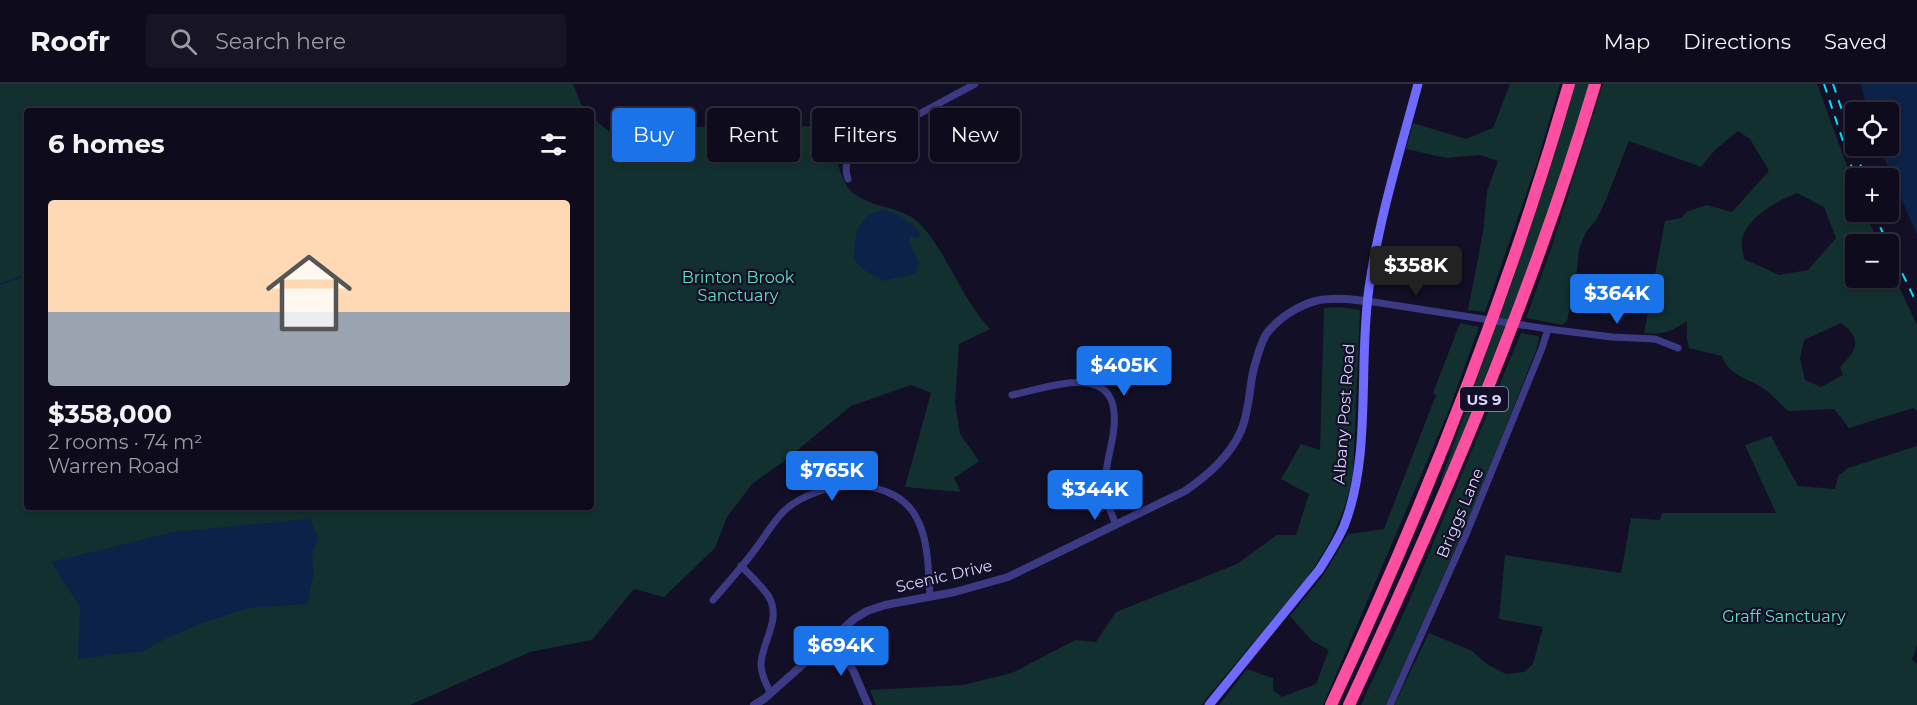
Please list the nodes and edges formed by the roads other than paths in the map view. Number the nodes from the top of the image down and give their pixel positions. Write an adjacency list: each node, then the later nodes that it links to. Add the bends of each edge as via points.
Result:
1 (975, 84): 5 (street, via 856,148 846,166)
2 (1418, 84): 6 (main road, Albany Post Road, via 1380,231)
3 (1569, 84): 19 (highway, US 9, via 1536,193 1475,365 1418,511)
4 (1595, 84): 20 (highway, US 9, via 1542,246 1497,365 1433,521)
5 (848, 179)
6 (1367, 301): 7 (street); 10 (street, Scenic Drive, via 1329,298 1300,306 1283,319 1262,345 1241,431 1226,456 1185,491); 18 (main road, Albany Post Road, via 1358,468 1344,526 1310,582)
7 (1548, 329): 8 (street, via 1656,339); 21 (street, Briggs Lane, via 1467,532)
8 (1678, 348)
9 (1012, 394): 10 (street, via 1068,382 1090,382 1107,391 1116,409 1105,494)
10 (1116, 525): 12 (street, Scenic Drive, via 1008,577)
11 (741, 566): 12 (street, via 784,511 803,497 839,487 873,487 900,501 919,522); 13 (street); 15 (street, via 770,598 774,608 761,668)
12 (930, 595): 14 (street, Scenic Drive, via 867,611)
13 (713, 600)
14 (831, 639): 15 (street, Scenic Drive); 17 (street, via 853,670)
15 (770, 692): 16 (street, Scenic Drive)
16 (754, 705)
17 (868, 705)
18 (1209, 705)
19 (1331, 705)
20 (1349, 705)
21 (1390, 705)

